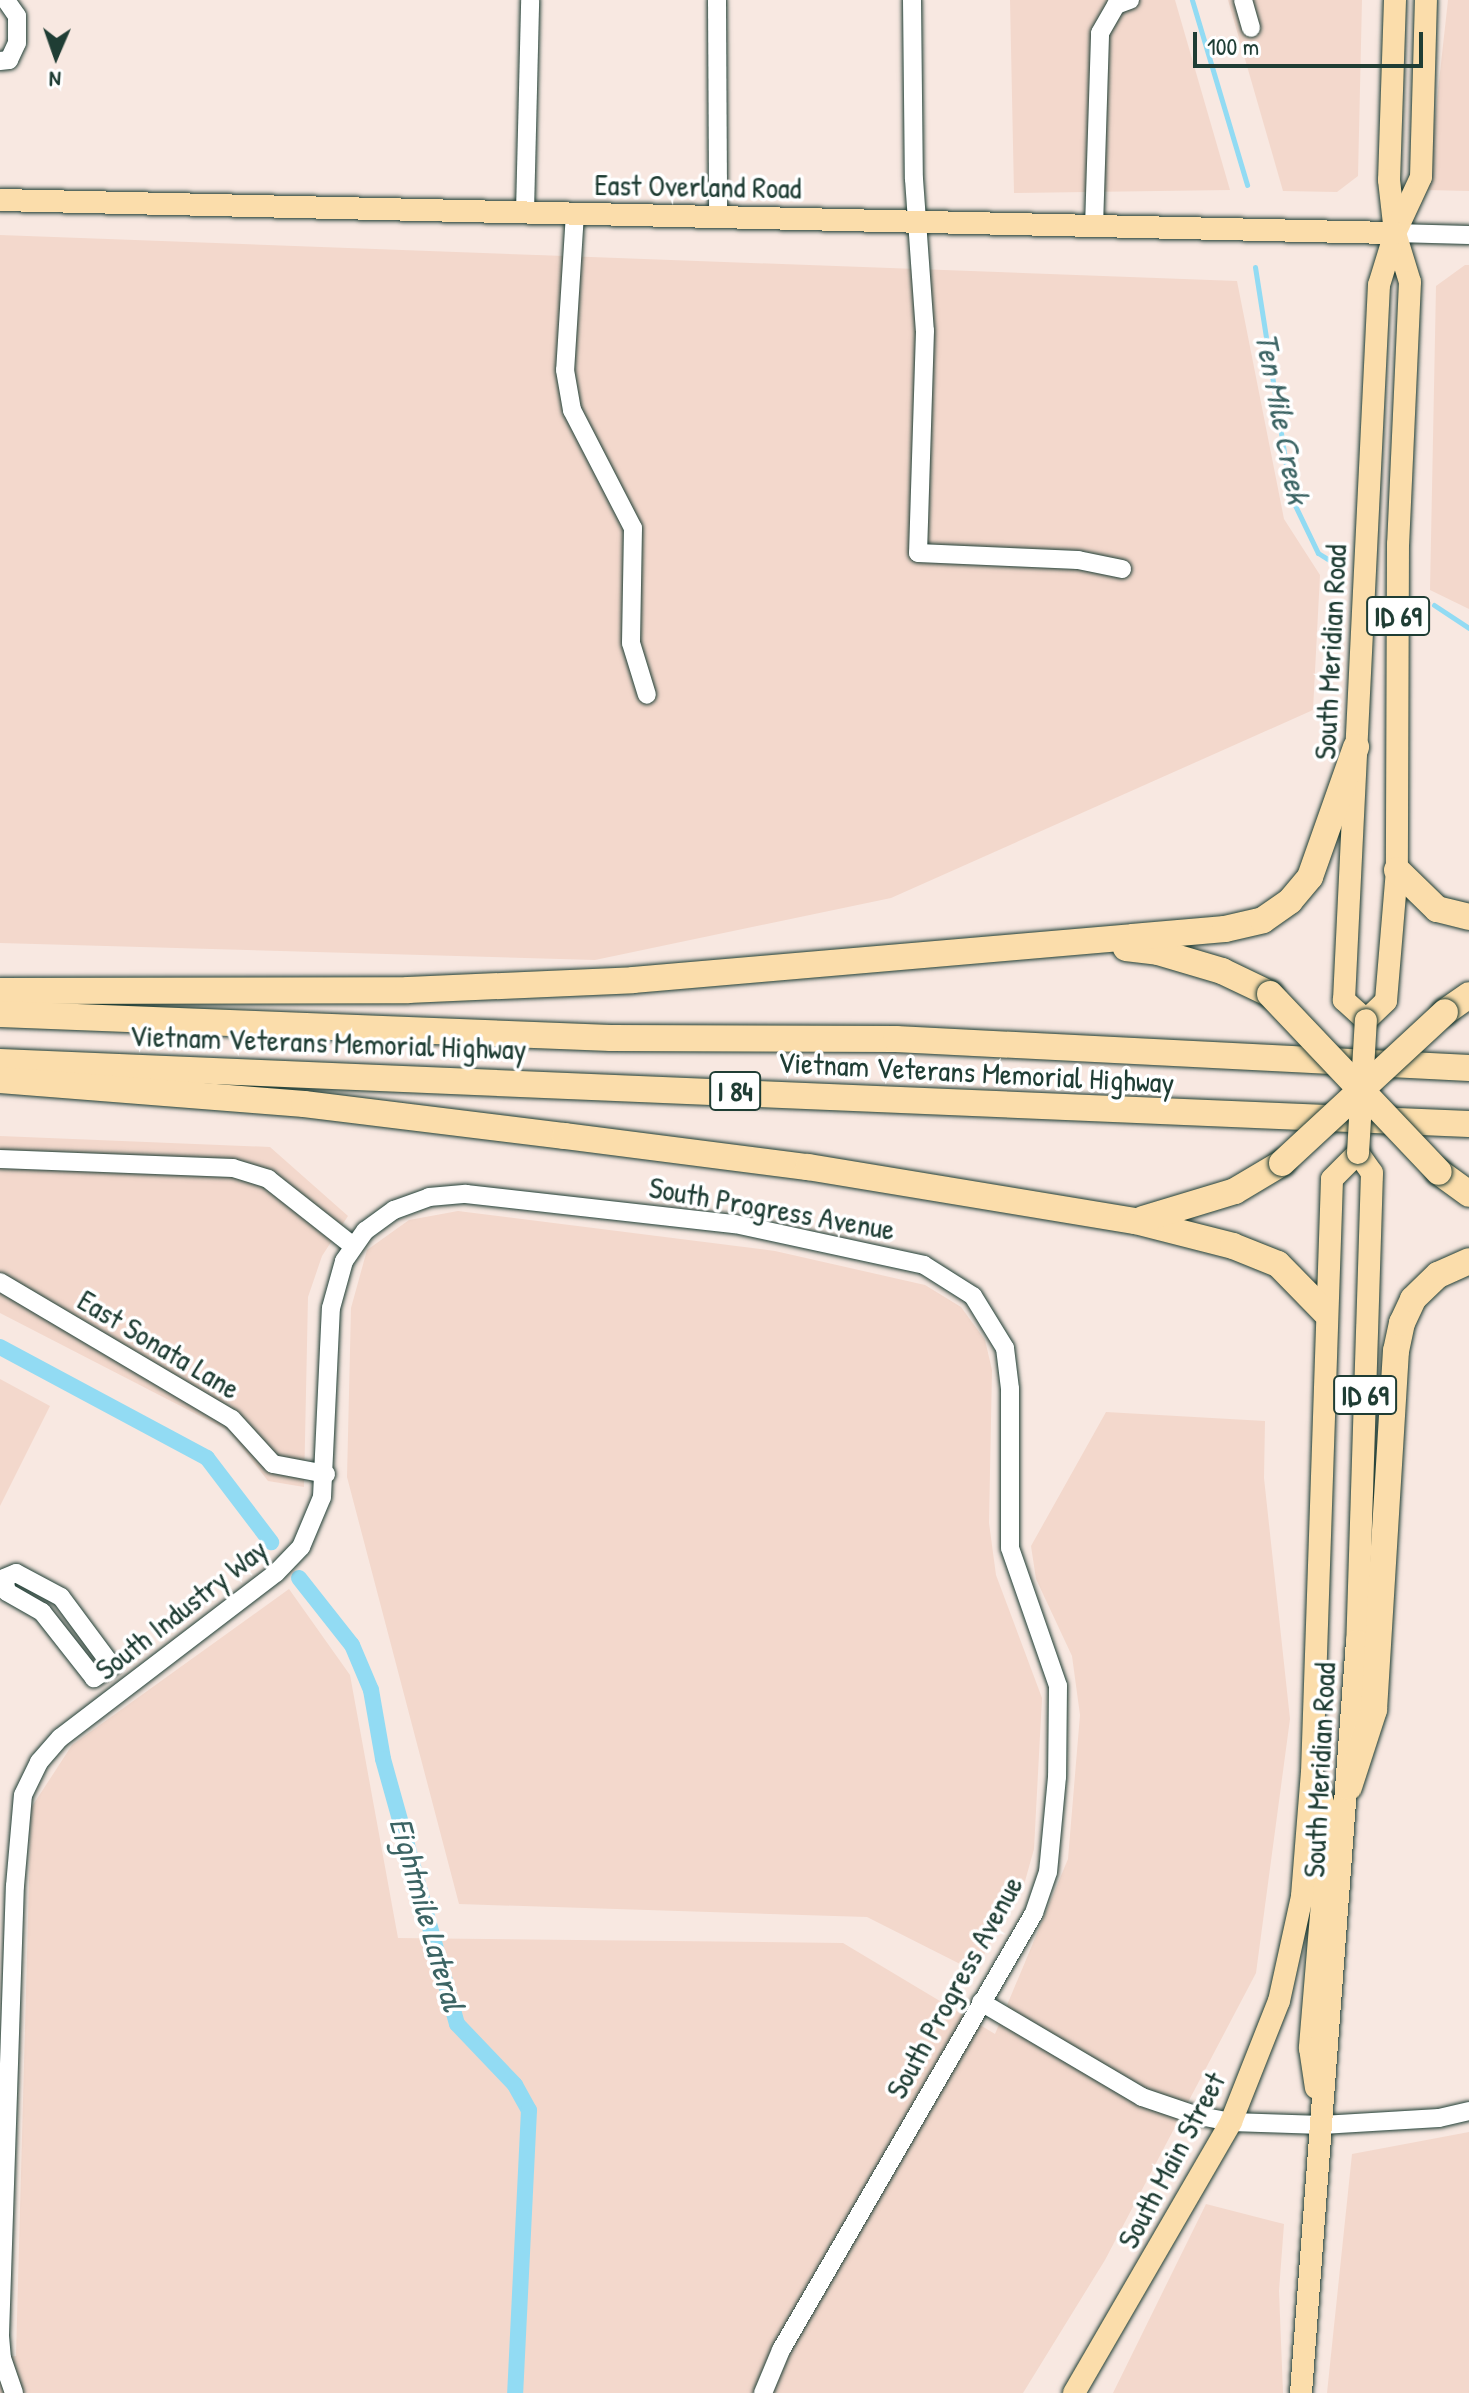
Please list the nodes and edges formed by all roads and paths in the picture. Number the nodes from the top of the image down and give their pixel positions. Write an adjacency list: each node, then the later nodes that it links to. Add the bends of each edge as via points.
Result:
1 (6, 0): 10 (street, via 17,16 17,43 9,60)
2 (530, 0): 12 (street)
3 (717, 0): 14 (street)
4 (912, 0): 15 (street)
5 (1130, 0): 16 (street, via 1116,5 1100,33)
6 (1243, 0): 9 (street)
7 (1395, 0): 17 (main road, South Meridian Road / ID 69, via 1389,180)
8 (1426, 0): 17 (main road, South Meridian Road / ID 69, via 1421,177)
9 (1251, 28)
10 (0, 61)
11 (0, 200): 12 (main road, East Overland Road)
12 (525, 212): 13 (main road, East Overland Road)
13 (575, 213): 14 (main road, East Overland Road); 20 (street, via 565,370 572,410 633,528 631,643)
14 (718, 216): 15 (main road, East Overland Road)
15 (919, 223): 16 (main road, East Overland Road); 19 (street, via 925,331 918,553 1078,560)
16 (1094, 227): 17 (main road, East Overland Road)
17 (1395, 233): 18 (street); 21 (main road, South Meridian Road / ID 69, via 1379,285); 22 (main road, South Meridian Road / ID 69, via 1410,282 1398,544)
18 (1469, 235)
19 (1122, 569)
20 (647, 695)
21 (1356, 747): 24 (highway, via 1310,877 1290,901 1263,920 1225,929); 28 (main road, South Meridian Road / ID 69, via 1344,1000)
22 (1397, 870): 23 (highway, via 1437,909); 28 (main road, South Meridian Road / ID 69, via 1386,1001)
23 (1469, 917)
24 (1058, 942): 25 (highway, via 617,981 408,990); 32 (highway, bridge, via 1158,952 1222,971 1270,994)
25 (0, 991)
26 (1469, 995): 32 (highway, bridge)
27 (0, 1014): 30 (highway, Vietnam Veterans Memorial Highway / I 84, via 611,1038 896,1039)
28 (1366, 1020): 32 (main road, South Meridian Road / ID 69, bridge)
29 (0, 1062): 33 (highway, Vietnam Veterans Memorial Highway / I 84)
30 (1469, 1068)
31 (0, 1080): 38 (highway, via 304,1104 565,1136 808,1167)
32 (1363, 1086): 34 (main road, South Meridian Road / ID 69, bridge); 37 (highway, bridge, via 1401,1136); 38 (highway, bridge, via 1282,1163 1235,1191)
33 (1469, 1124)
34 (1358, 1153): 42 (main road, South Meridian Road / ID 69, via 1332,1179); 47 (main road, South Meridian Road / ID 69, via 1372,1173)
35 (0, 1159): 39 (street, via 233,1168 268,1179)
36 (466, 1194): 39 (street, South Industry Way, via 411,1201 378,1221); 50 (street, South Progress Avenue, via 683,1216 839,1243 941,1273 987,1313 1009,1370 1010,1548 1054,1668 1059,1726 1051,1857 1044,1888)
37 (1469, 1194)
38 (1135, 1221): 42 (highway, via 1278,1264)
39 (353, 1246): 43 (street, South Industry Way, via 335,1283 331,1308)
40 (1469, 1261): 47 (highway, via 1438,1275 1413,1299 1402,1323 1374,1710)
41 (0, 1282): 43 (street, East Sonata Lane, via 232,1419 273,1464)
42 (1325, 1312): 46 (main road, South Meridian Road / ID 69)
43 (326, 1474): 45 (street, South Industry Way, via 314,1525 291,1560)
44 (2, 1577): 45 (street, via 7,1592 42,1612 94,1678 104,1674)
45 (116, 1694): 48 (street, South Industry Way, via 60,1738 39,1762 23,1795)
46 (1312, 1773): 49 (main road, South Meridian Road); 53 (main road, via 1329,1820 1310,2048)
47 (1349, 1787): 53 (main road, South Meridian Road)
48 (8, 1886): 54 (street, South Industry Way, via 0,2335)
49 (1302, 1896): 52 (main road, South Main Street, via 1279,2001)
50 (981, 2002): 52 (street, via 1142,2097); 55 (street, South Progress Avenue, via 781,2350)
51 (1469, 2111): 53 (street, via 1439,2118)
52 (1231, 2122): 53 (street); 56 (main road, South Main Street)
53 (1322, 2125): 57 (main road, South Meridian Road)
54 (14, 2393)
55 (763, 2393)
56 (1074, 2393)
57 (1301, 2393)

